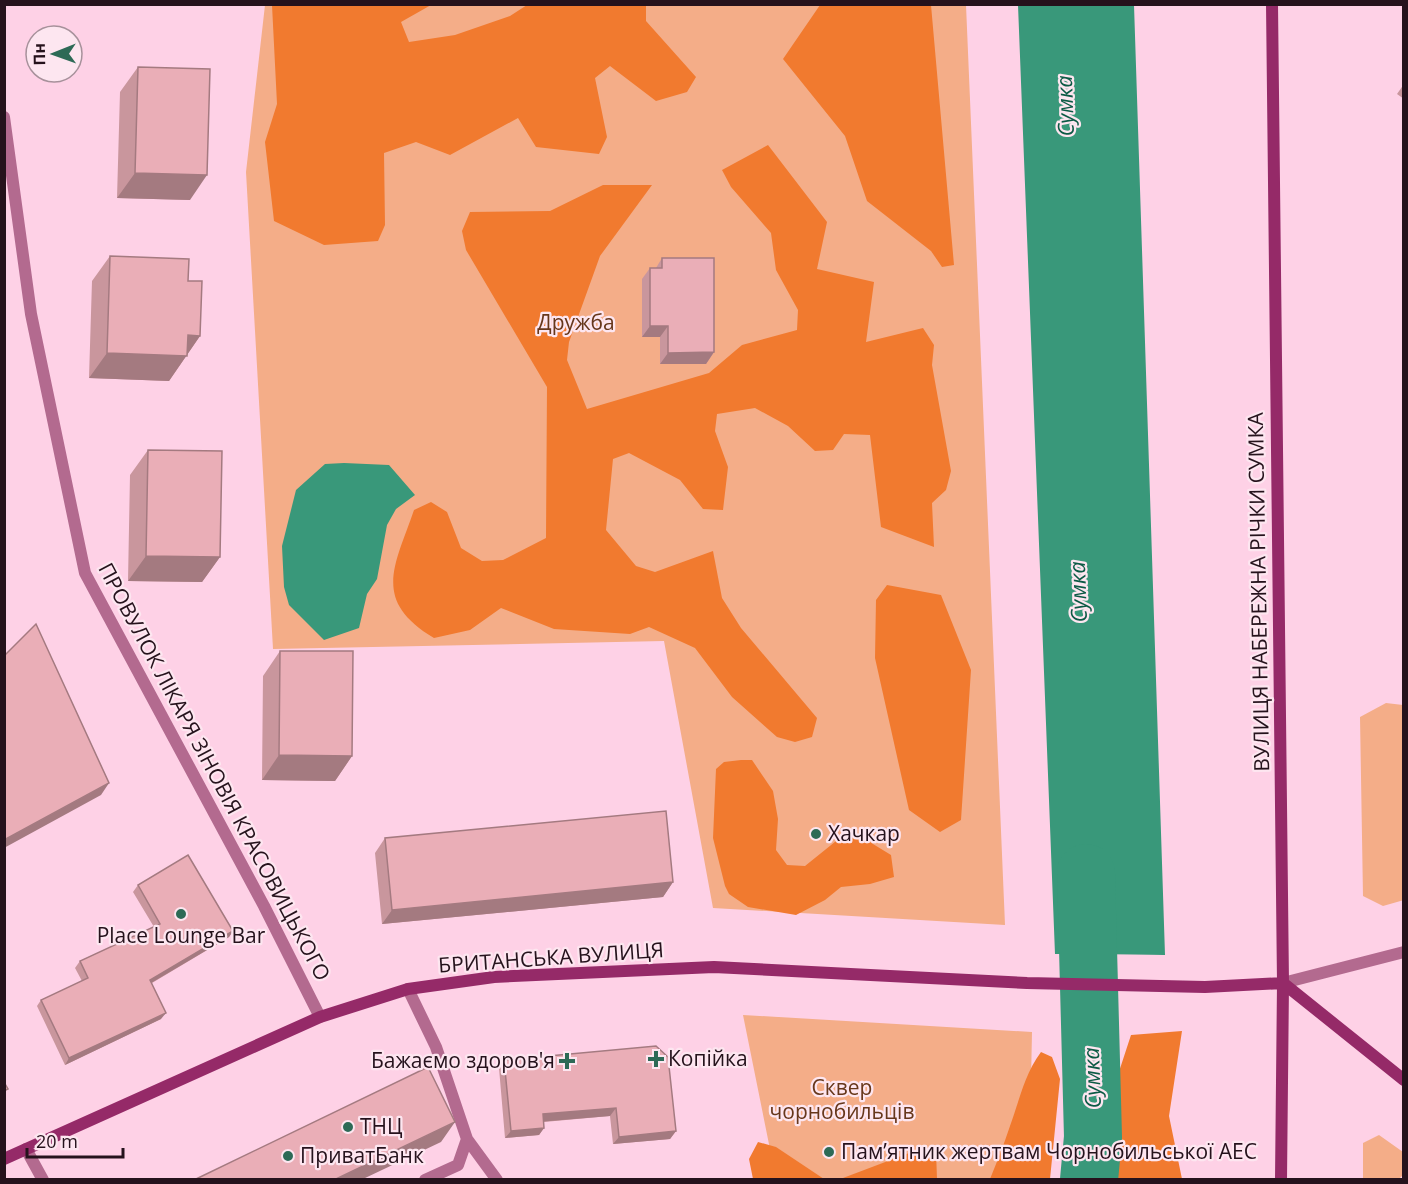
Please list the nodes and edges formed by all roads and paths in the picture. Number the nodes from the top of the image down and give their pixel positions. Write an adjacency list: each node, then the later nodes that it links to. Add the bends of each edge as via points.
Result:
1 (1272, 4): 4 (main road, ВУЛИЦЯ НАБЕРЕЖНА РІЧКИ СУМКА)
2 (4, 117): 6 (street, ПРОВУЛОК ЛІКАРЯ ЗІНОВІЯ КРАСОВИЦЬКОГО, via 31,314 85,573)
3 (1404, 952): 4 (street)
4 (1283, 983): 5 (main road, БРИТАНСЬКА ВУЛИЦЯ, via 1205,987 1027,983 714,967 494,977); 7 (main road); 14 (main road, ВУЛИЦЯ НАБЕРЕЖНА РІЧКИ СУМКА)
5 (408, 989): 6 (main road, БРИТАНСЬКА ВУЛИЦЯ); 8 (street, via 436,1047)
6 (320, 1017): 9 (main road, БРИТАНСЬКА ВУЛИЦЯ)
7 (1404, 1080)
8 (467, 1139): 12 (street, via 458,1165); 13 (street)
9 (26, 1149): 10 (main road, БРИТАНСЬКА ВУЛИЦЯ); 11 (street)
10 (4, 1159)
11 (43, 1179)
12 (425, 1179)
13 (497, 1179)
14 (1281, 1179)

